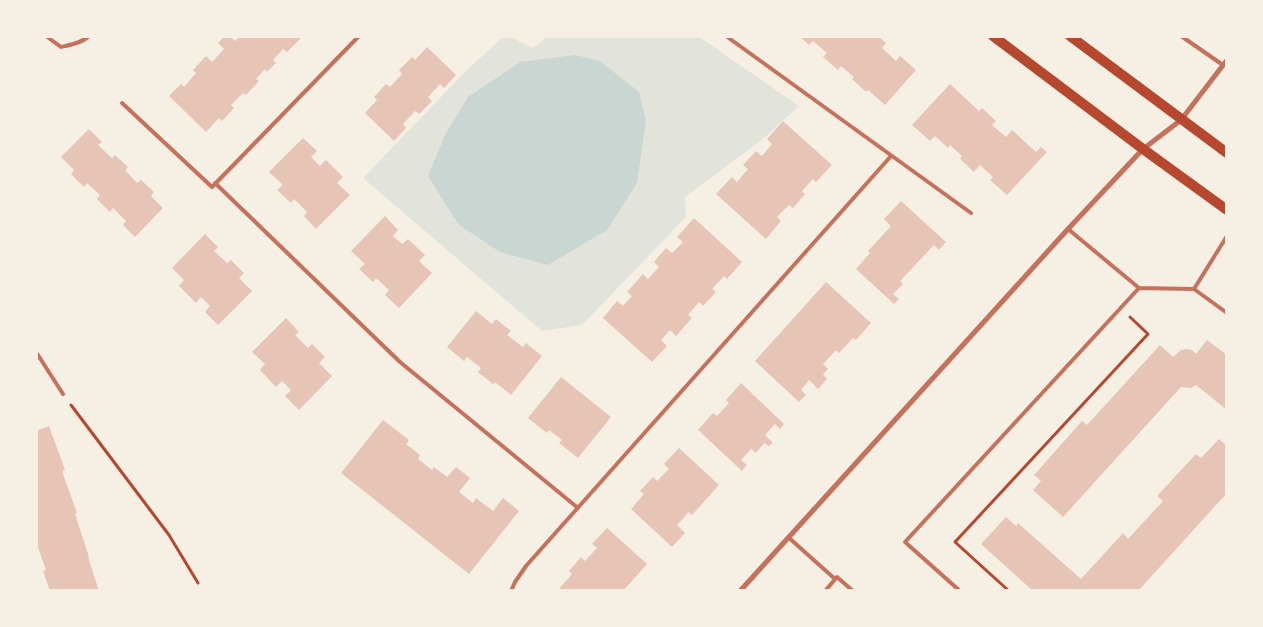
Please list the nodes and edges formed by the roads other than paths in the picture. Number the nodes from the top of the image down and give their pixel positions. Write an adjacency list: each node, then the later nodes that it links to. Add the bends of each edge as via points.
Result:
1 (46, 36): 2 (lane, via 61,47)
2 (89, 36)
3 (359, 36): 15 (lane)
4 (727, 36): 14 (lane)
5 (993, 36): 12 (main road)
6 (1070, 36): 11 (main road)
7 (1180, 36): 9 (lane)
8 (1227, 60): 9 (street)
9 (1223, 65): 11 (street)
10 (122, 103): 15 (lane, via 212,186)
11 (1181, 120): 12 (street); 13 (main road)
12 (1143, 149): 16 (main road); 18 (street)
13 (1227, 153)
14 (891, 156): 17 (lane); 25 (lane)
15 (216, 183): 25 (lane, via 400,362)
16 (1227, 210)
17 (971, 213)
18 (1068, 229): 20 (lane); 26 (street)
19 (1227, 236): 21 (lane)
20 (1139, 288): 21 (lane); 32 (lane, via 905,542)
21 (1194, 289): 22 (lane)
22 (1227, 313)
23 (36, 352): 24 (lane)
24 (63, 394)
25 (578, 508): 28 (lane, via 526,566)
26 (788, 537): 27 (lane); 29 (street)
27 (835, 579): 30 (lane); 31 (lane, via 838,577)
28 (511, 591)
29 (740, 591)
30 (825, 591)
31 (853, 591)
32 (960, 591)

